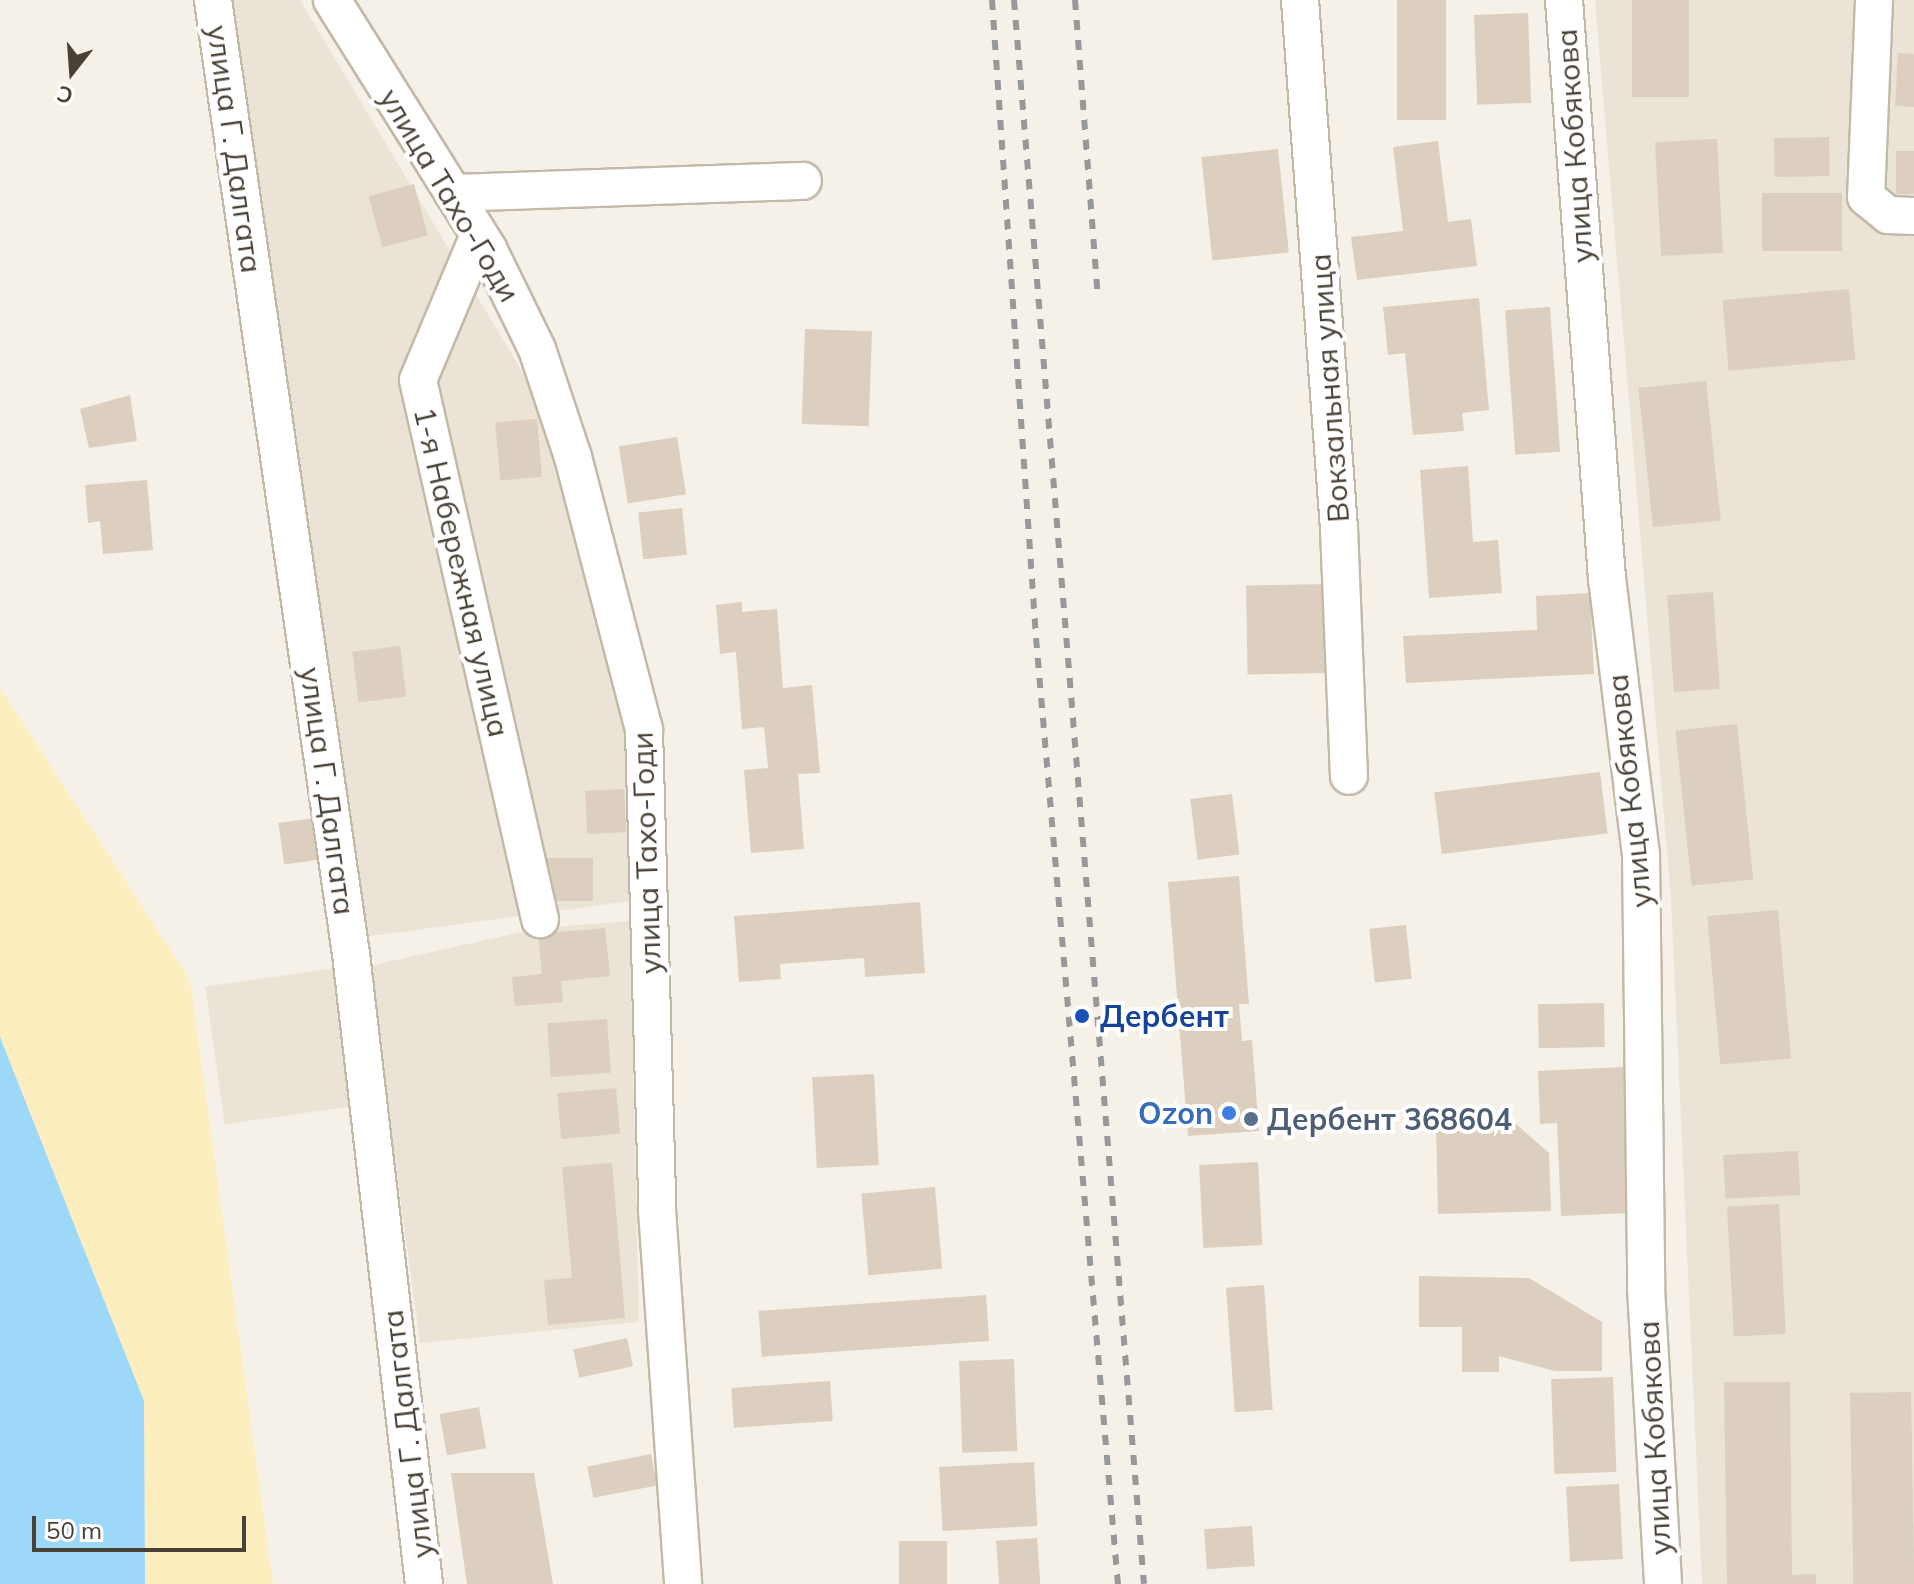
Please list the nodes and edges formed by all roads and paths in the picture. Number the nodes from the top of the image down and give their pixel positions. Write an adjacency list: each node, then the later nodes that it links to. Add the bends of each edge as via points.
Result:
1 (213, 0): 12 (street, улица Г. Далгата, via 351,954)
2 (332, 0): 7 (street, улица Тахо-Годи)
3 (1300, 0): 10 (street, Вокзальная улица, via 1339,528)
4 (1564, 0): 14 (street, улица Кобякова, via 1607,578 1641,854 1646,1288)
5 (1874, 0): 8 (street, via 1866,197 1888,215)
6 (803, 181): 7 (street)
7 (453, 193): 9 (street, улица Тахо-Годи)
8 (1914, 216)
9 (479, 235): 11 (street, 1-я Набережная улица, via 418,380); 13 (street, улица Тахо-Годи, via 537,349 573,457 644,730 657,1210)
10 (1349, 776)
11 (540, 919)
12 (424, 1584)
13 (683, 1584)
14 (1663, 1584)

